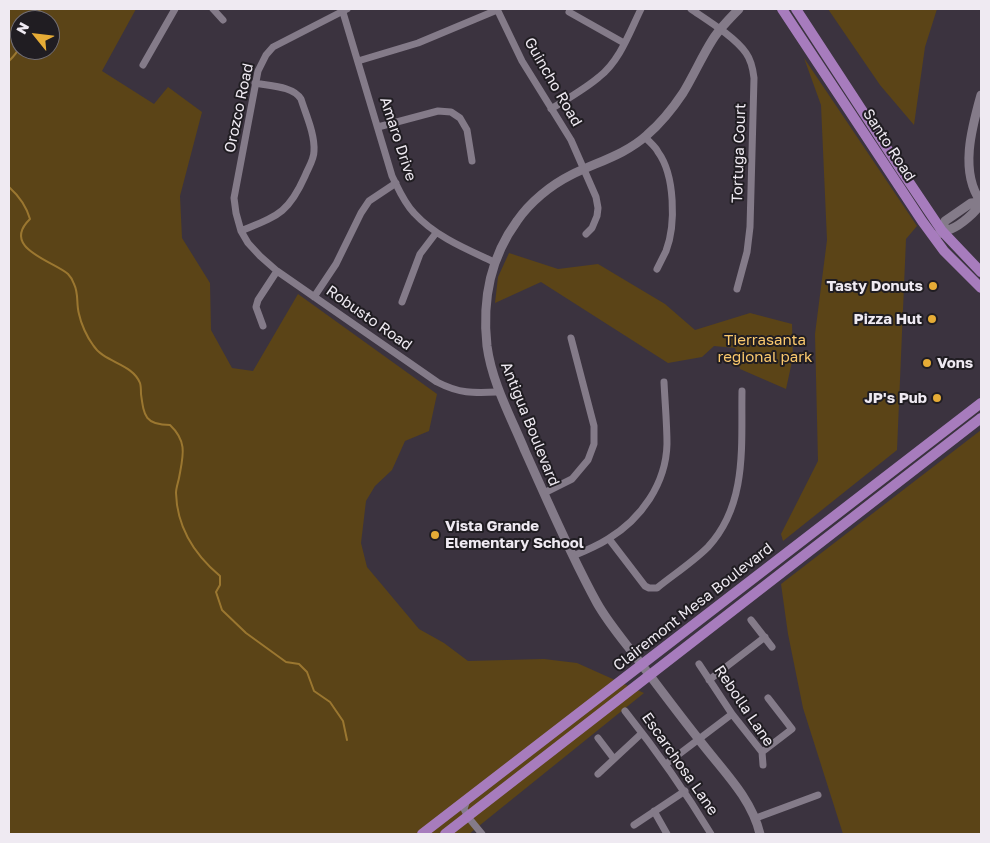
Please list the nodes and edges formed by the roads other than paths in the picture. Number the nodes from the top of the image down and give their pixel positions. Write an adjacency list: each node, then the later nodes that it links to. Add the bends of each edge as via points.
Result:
1 (175, 9): 15 (street)
2 (213, 9): 11 (street)
3 (344, 9): 14 (street, Amaro Drive); 16 (street, Orozco Road, via 273,47 258,71)
4 (497, 9): 14 (street, via 418,43); 18 (street, Guincho Road, via 522,61)
5 (642, 9): 13 (street)
6 (691, 9): 12 (street, Tortuga Court)
7 (740, 9): 12 (street, Antigua Boulevard)
8 (782, 9): 28 (main road, Santo Road, via 896,183)
9 (796, 9): 28 (main road, Santo Road, via 903,173)
10 (569, 12): 13 (street)
11 (224, 20)
12 (720, 29): 20 (street, Antigua Boulevard, via 670,112); 34 (street, Tortuga Court, via 745,52 752,64 754,78 750,227)
13 (624, 43): 18 (street, via 600,78)
14 (358, 60): 19 (street, Amaro Drive)
15 (143, 65)
16 (255, 84): 25 (street, Orozco Road, via 234,198); 25 (street, via 298,93 314,150 296,195 285,209)
17 (981, 94): 24 (street, via 971,140 970,176)
18 (551, 109): 22 (street, Guincho Road, via 571,140)
19 (378, 127): 21 (street, via 438,110 451,112 460,118 466,130); 23 (street, Amaro Drive)
20 (645, 137): 22 (street, Antigua Boulevard, via 612,158); 30 (street, via 659,152 672,193 670,236)
21 (472, 161)
22 (583, 170): 27 (street, Guincho Road, via 598,208); 29 (street, Antigua Boulevard, via 548,190 518,219)
23 (396, 182): 26 (street, Amaro Drive, via 413,213); 35 (street, via 369,201 336,264)
24 (981, 202): 28 (street, via 976,211 952,229)
25 (241, 231): 31 (street, Robusto Road, via 248,243)
26 (436, 233): 29 (street, Amaro Drive); 36 (street, via 420,254)
27 (586, 234)
28 (938, 234): 32 (main road, Santo Road); 33 (main road, Santo Road, via 944,251)
29 (494, 262): 41 (street, Antigua Boulevard, via 487,293 487,345)
30 (657, 269)
31 (277, 271): 35 (street, Robusto Road); 37 (street, via 256,306)
32 (981, 272)
33 (981, 288)
34 (737, 289)
35 (314, 296): 41 (street, Robusto Road, via 448,388 469,393)
36 (402, 302)
37 (264, 326)
38 (571, 338): 44 (street, via 594,426 594,444 588,460 572,479)
39 (664, 382): 45 (street, via 667,445 664,468 652,496 636,517)
40 (742, 391): 45 (street, via 741,477 724,524 708,547 657,588 649,588)
41 (499, 392): 44 (street, Antigua Boulevard)
42 (981, 403): 51 (main road, Clairemont Mesa Boulevard)
43 (981, 418): 52 (main road, Clairemont Mesa Boulevard)
44 (544, 493): 46 (street, Antigua Boulevard)
45 (609, 539): 46 (street)
46 (573, 556): 51 (street, Antigua Boulevard, via 598,605)
47 (751, 620): 48 (street)
48 (765, 637): 49 (street); 53 (street)
49 (772, 647)
50 (699, 664): 53 (street, Rebolla Lane)
51 (642, 666): 52 (street, Antigua Boulevard); 67 (main road, Clairemont Mesa Boulevard)
52 (650, 676): 59 (street, Antigua Boulevard); 69 (main road, Clairemont Mesa Boulevard)
53 (709, 680): 56 (street, Rebolla Lane)
54 (768, 698): 60 (street, via 792,729)
55 (624, 711): 57 (street, Escarchosa Lane)
56 (732, 714): 59 (street); 60 (street, Rebolla Lane)
57 (642, 733): 61 (street); 62 (street, Escarchosa Lane)
58 (598, 738): 61 (street)
59 (698, 739): 62 (street); 70 (street, Antigua Boulevard, via 742,794)
60 (762, 752): 63 (street, Rebolla Lane)
61 (614, 759): 64 (street)
62 (666, 764): 65 (street, Escarchosa Lane)
63 (763, 765)
64 (598, 774)
65 (685, 791): 68 (street); 76 (street, Escarchosa Lane)
66 (818, 795): 70 (street)
67 (467, 800): 69 (street, via 464,809); 72 (main road, Clairemont Mesa Boulevard)
68 (654, 811): 71 (street); 75 (street)
69 (468, 817): 73 (main road, Clairemont Mesa Boulevard); 74 (street)
70 (756, 818): 77 (street, Antigua Boulevard)
71 (634, 824)
72 (422, 834)
73 (445, 834)
74 (482, 834)
75 (667, 834)
76 (711, 834)
77 (760, 834)

